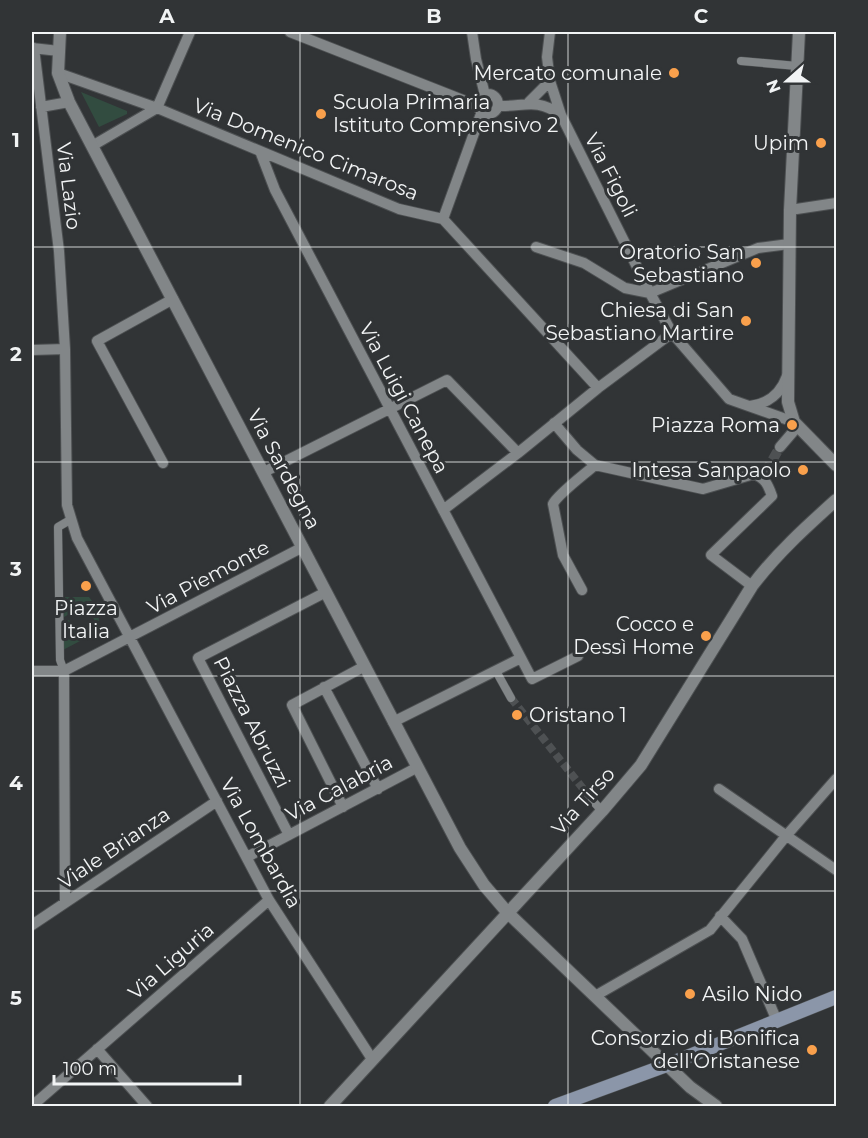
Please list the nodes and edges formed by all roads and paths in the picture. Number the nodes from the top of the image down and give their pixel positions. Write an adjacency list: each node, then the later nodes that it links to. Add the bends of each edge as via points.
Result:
1 (60, 32): 8 (street, Via Sardegna)
2 (190, 32): 18 (street)
3 (290, 32): 19 (street)
4 (472, 32): 13 (street)
5 (550, 32): 12 (street, Via Figoli)
6 (799, 32): 10 (street)
7 (33, 48): 8 (street); 17 (street, Via Lazio)
8 (59, 51): 11 (street, Via Sardegna)
9 (741, 61): 10 (street)
10 (797, 66): 24 (street)
11 (58, 73): 14 (street, Via Sardegna); 18 (street, Via Domenico Cimarosa)
12 (550, 81): 15 (street); 20 (street, Via Figoli)
13 (485, 94): 16 (street, via 495,96); 19 (street, via 480,98)
14 (69, 102): 17 (street); 21 (street, Via Sardegna)
15 (530, 102): 16 (street); 20 (street)
16 (498, 105): 19 (street, via 493,113 487,114)
17 (40, 108): 31 (street, Via Lazio, via 59,251)
18 (156, 108): 21 (street); 22 (street, Via Domenico Cimarosa)
19 (480, 108): 25 (street)
20 (561, 115): 28 (street, Via Figoli)
21 (92, 146): 29 (street, Via Sardegna)
22 (260, 151): 25 (street, Via Domenico Cimarosa, via 399,209); 36 (street, Via Luigi Canepa, via 275,190)
23 (837, 203): 24 (street)
24 (790, 210): 26 (street)
25 (443, 219): 34 (street)
26 (789, 244): 28 (street, via 758,248); 33 (street)
27 (536, 247): 28 (street, via 584,263 625,288)
28 (650, 294): 30 (street, Via Figoli)
29 (172, 299): 41 (street, via 97,341); 44 (street, Via Sardegna)
30 (672, 333): 34 (street); 35 (street, Via Figoli, via 729,399)
31 (65, 349): 32 (street); 47 (street, Via Lazio)
32 (32, 350)
33 (788, 374): 35 (street, via 774,396); 38 (street, via 788,402)
34 (598, 388): 37 (street)
35 (750, 406): 38 (street)
36 (388, 410): 40 (street, via 447,380); 44 (street); 46 (street, Via Luigi Canepa)
37 (554, 423): 40 (street); 42 (street)
38 (796, 424): 39 (street); 43 (street)
39 (780, 447)
40 (518, 453): 46 (street)
41 (163, 463)
42 (595, 465): 49 (street, via 703,489 754,474 764,475 772,496 711,555); 50 (street, via 557,496 553,504 563,555)
43 (837, 465)
44 (264, 472): 48 (street, Via Sardegna)
45 (837, 500): 49 (street, Via Tirso, via 771,560)
46 (443, 510): 54 (street, Via Luigi Canepa)
47 (70, 520): 52 (street); 57 (street, via 58,528 60,654)
48 (303, 547): 51 (street, Via Sardegna); 52 (street, Via Piemonte)
49 (752, 585): 69 (street, Via Tirso, via 641,765)
50 (582, 590)
51 (326, 592): 55 (street, Via Sardegna); 70 (street, Piazza Abruzzi, via 198,658)
52 (130, 639): 57 (street); 67 (street, Via Lombardia)
53 (578, 656): 54 (street, Via Luigi Canepa, via 532,679)
54 (520, 658): 58 (street)
55 (365, 666): 59 (street); 61 (street, Via Sardegna)
56 (32, 671): 57 (street)
57 (64, 671): 75 (street)
58 (496, 671): 60 (street); 61 (street)
59 (324, 687): 64 (street); 68 (street, via 292,705)
60 (511, 698)
61 (393, 722): 62 (street, Via Sardegna)
62 (416, 768): 64 (street, Via Calabria); 76 (street, Via Sardegna, via 460,848)
63 (837, 779): 71 (street)
64 (378, 789): 68 (street, Via Calabria)
65 (719, 789): 71 (street)
66 (592, 800): 69 (street)
67 (217, 801): 72 (street, Via Lombardia); 75 (street, Viale Brianza)
68 (343, 807): 70 (street, Via Calabria)
69 (602, 811): 76 (street, Via Tirso)
70 (289, 835): 72 (street, Via Calabria)
71 (786, 836): 73 (street); 77 (street)
72 (247, 857): 74 (street, Via Lombardia)
73 (837, 870)
74 (269, 900): 82 (street, Via Liguria); 83 (street, Via Lombardia)
75 (65, 903): 78 (street, Viale Brianza)
76 (507, 912): 79 (street, Via Sardegna); 83 (street, Via Tirso)
77 (720, 916): 79 (street, via 710,930); 81 (street, via 742,939)
78 (32, 925)
79 (595, 996): 84 (street, Via Sardegna)
80 (837, 997): 81 (main road)
81 (777, 1021): 84 (main road)
82 (97, 1049): 85 (street, Via Liguria); 86 (street)
83 (372, 1059): 87 (street, Via Tirso)
84 (667, 1065): 88 (main road); 89 (street, Via Sardegna)
85 (33, 1104)
86 (147, 1107)
87 (330, 1107)
88 (555, 1107)
89 (716, 1107)

